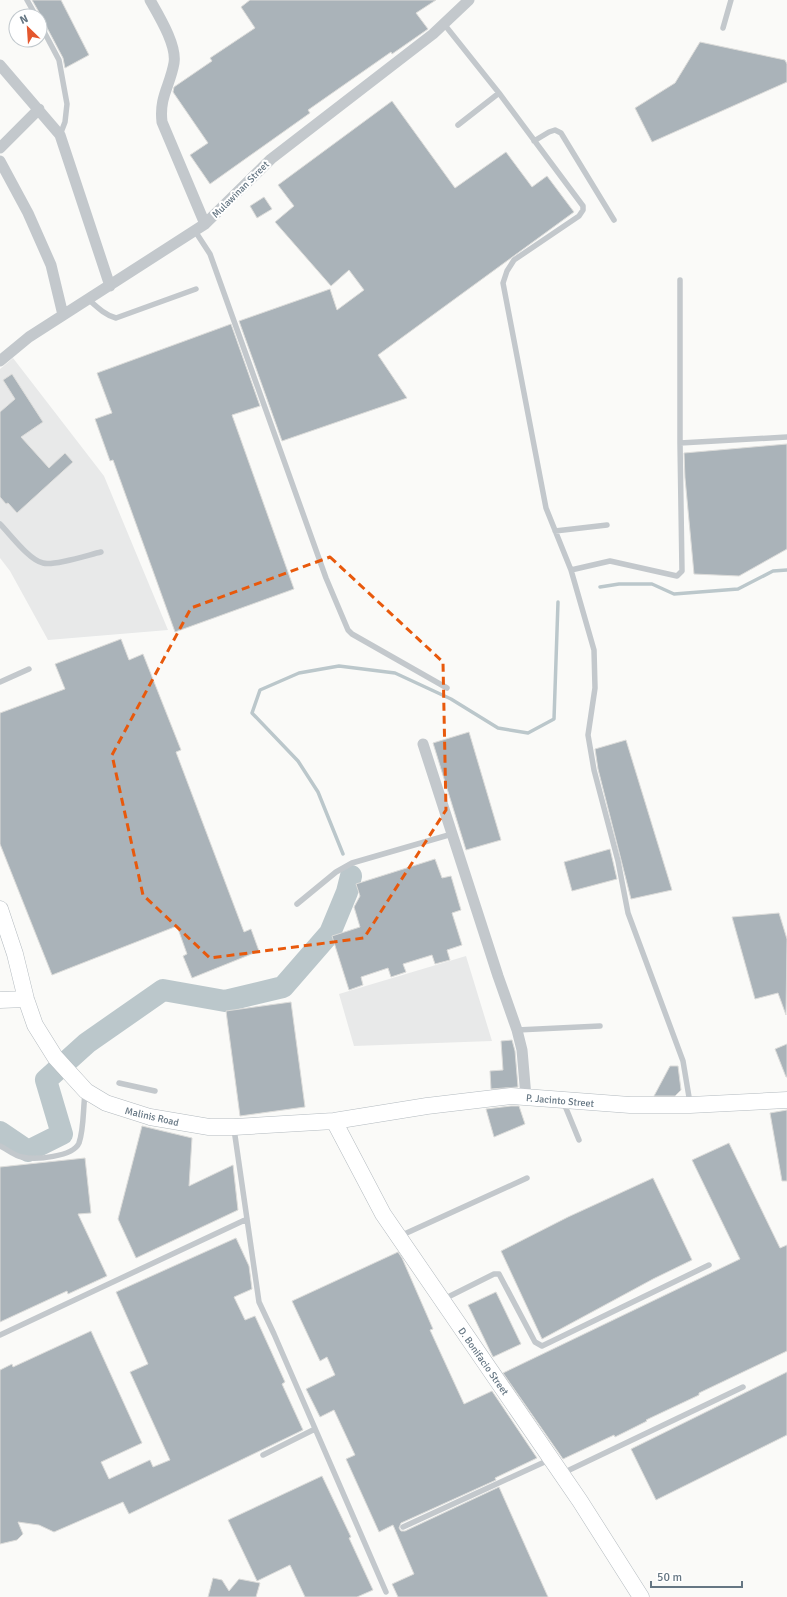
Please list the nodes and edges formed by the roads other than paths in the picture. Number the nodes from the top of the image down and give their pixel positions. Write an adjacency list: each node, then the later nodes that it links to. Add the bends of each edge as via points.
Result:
1 (150, 0): 16 (street, via 163,22 172,46 174,61 162,100 162,122)
2 (469, 0): 4 (street, Mulawinan Street)
3 (731, 0): 5 (lane)
4 (444, 24): 8 (lane); 16 (street, Mulawinan Street, via 271,159)
5 (723, 28)
6 (48, 39): 11 (lane, via 59,60 67,104 65,122)
7 (0, 65): 9 (street)
8 (499, 93): 10 (lane); 12 (lane)
9 (38, 109): 11 (street); 13 (street)
10 (458, 125)
11 (60, 135): 19 (street)
12 (534, 141): 15 (lane, via 555,130 561,133); 28 (lane, via 583,206 579,216 514,260 503,283 546,508)
13 (0, 148)
14 (0, 161): 22 (street, via 28,213 51,265)
15 (614, 220)
16 (205, 224): 17 (street, Mulawinan Street)
17 (195, 231): 19 (street, Mulawinan Street); 33 (lane, via 210,254 326,578 348,630)
18 (680, 280): 25 (lane)
19 (110, 286): 21 (street, Mulawinan Street)
20 (196, 289): 21 (lane, via 116,318)
21 (88, 300): 22 (street, Mulawinan Street)
22 (63, 316): 23 (street, Mulawinan Street, via 29,337)
23 (0, 361)
24 (787, 437): 25 (lane)
25 (680, 443): 30 (lane, via 681,574 677,576 610,561)
26 (0, 524): 29 (lane, via 32,556 43,563 54,563)
27 (607, 525): 28 (lane)
28 (555, 531): 30 (lane)
29 (101, 552)
30 (571, 570): 48 (lane, via 594,650 595,688 588,735 594,770 618,861 628,913 683,1061)
31 (29, 669): 32 (lane)
32 (0, 682)
33 (448, 688)
34 (423, 744): 35 (street)
35 (452, 834): 36 (lane, via 352,863 336,872); 41 (street)
36 (297, 904)
37 (0, 909): 38 (main road, Malinis Road)
38 (26, 999): 39 (main road); 44 (main road, Malinis Road, via 35,1025 60,1062)
39 (0, 1000)
40 (600, 1026): 41 (lane)
41 (518, 1030): 45 (street)
42 (119, 1083): 43 (lane)
43 (155, 1091)
44 (86, 1092): 50 (main road, Malinis Road, via 106,1103 150,1118 209,1127); 52 (lane, via 80,1137 73,1150 38,1159 20,1157)
45 (526, 1097): 46 (main road, P. Jacinto Street); 49 (main road, P. Jacinto Street, via 511,1096 428,1106)
46 (563, 1100): 48 (main road, P. Jacinto Street, via 630,1105); 51 (lane)
47 (787, 1100): 48 (main road, P. Jacinto Street)
48 (690, 1105)
49 (334, 1121): 50 (main road, Malinis Road); 55 (main road, D. Bonifacio Street, via 372,1194)
50 (234, 1127): 54 (lane)
51 (579, 1140)
52 (0, 1146)
53 (527, 1178): 55 (lane)
54 (247, 1219): 58 (lane); 60 (lane, via 259,1302)
55 (398, 1236): 57 (main road, D. Bonifacio Street)
56 (709, 1265): 57 (lane, via 542,1346 535,1342 499,1274 494,1274)
57 (441, 1300): 62 (main road, D. Bonifacio Street)
58 (0, 1335)
59 (743, 1387): 63 (lane)
60 (315, 1429): 61 (lane); 65 (lane)
61 (263, 1455)
62 (551, 1459): 63 (main road, D. Bonifacio Street); 64 (lane)
63 (561, 1474): 66 (main road, D. Bonifacio Street)
64 (403, 1527)
65 (386, 1592)
66 (641, 1597)

